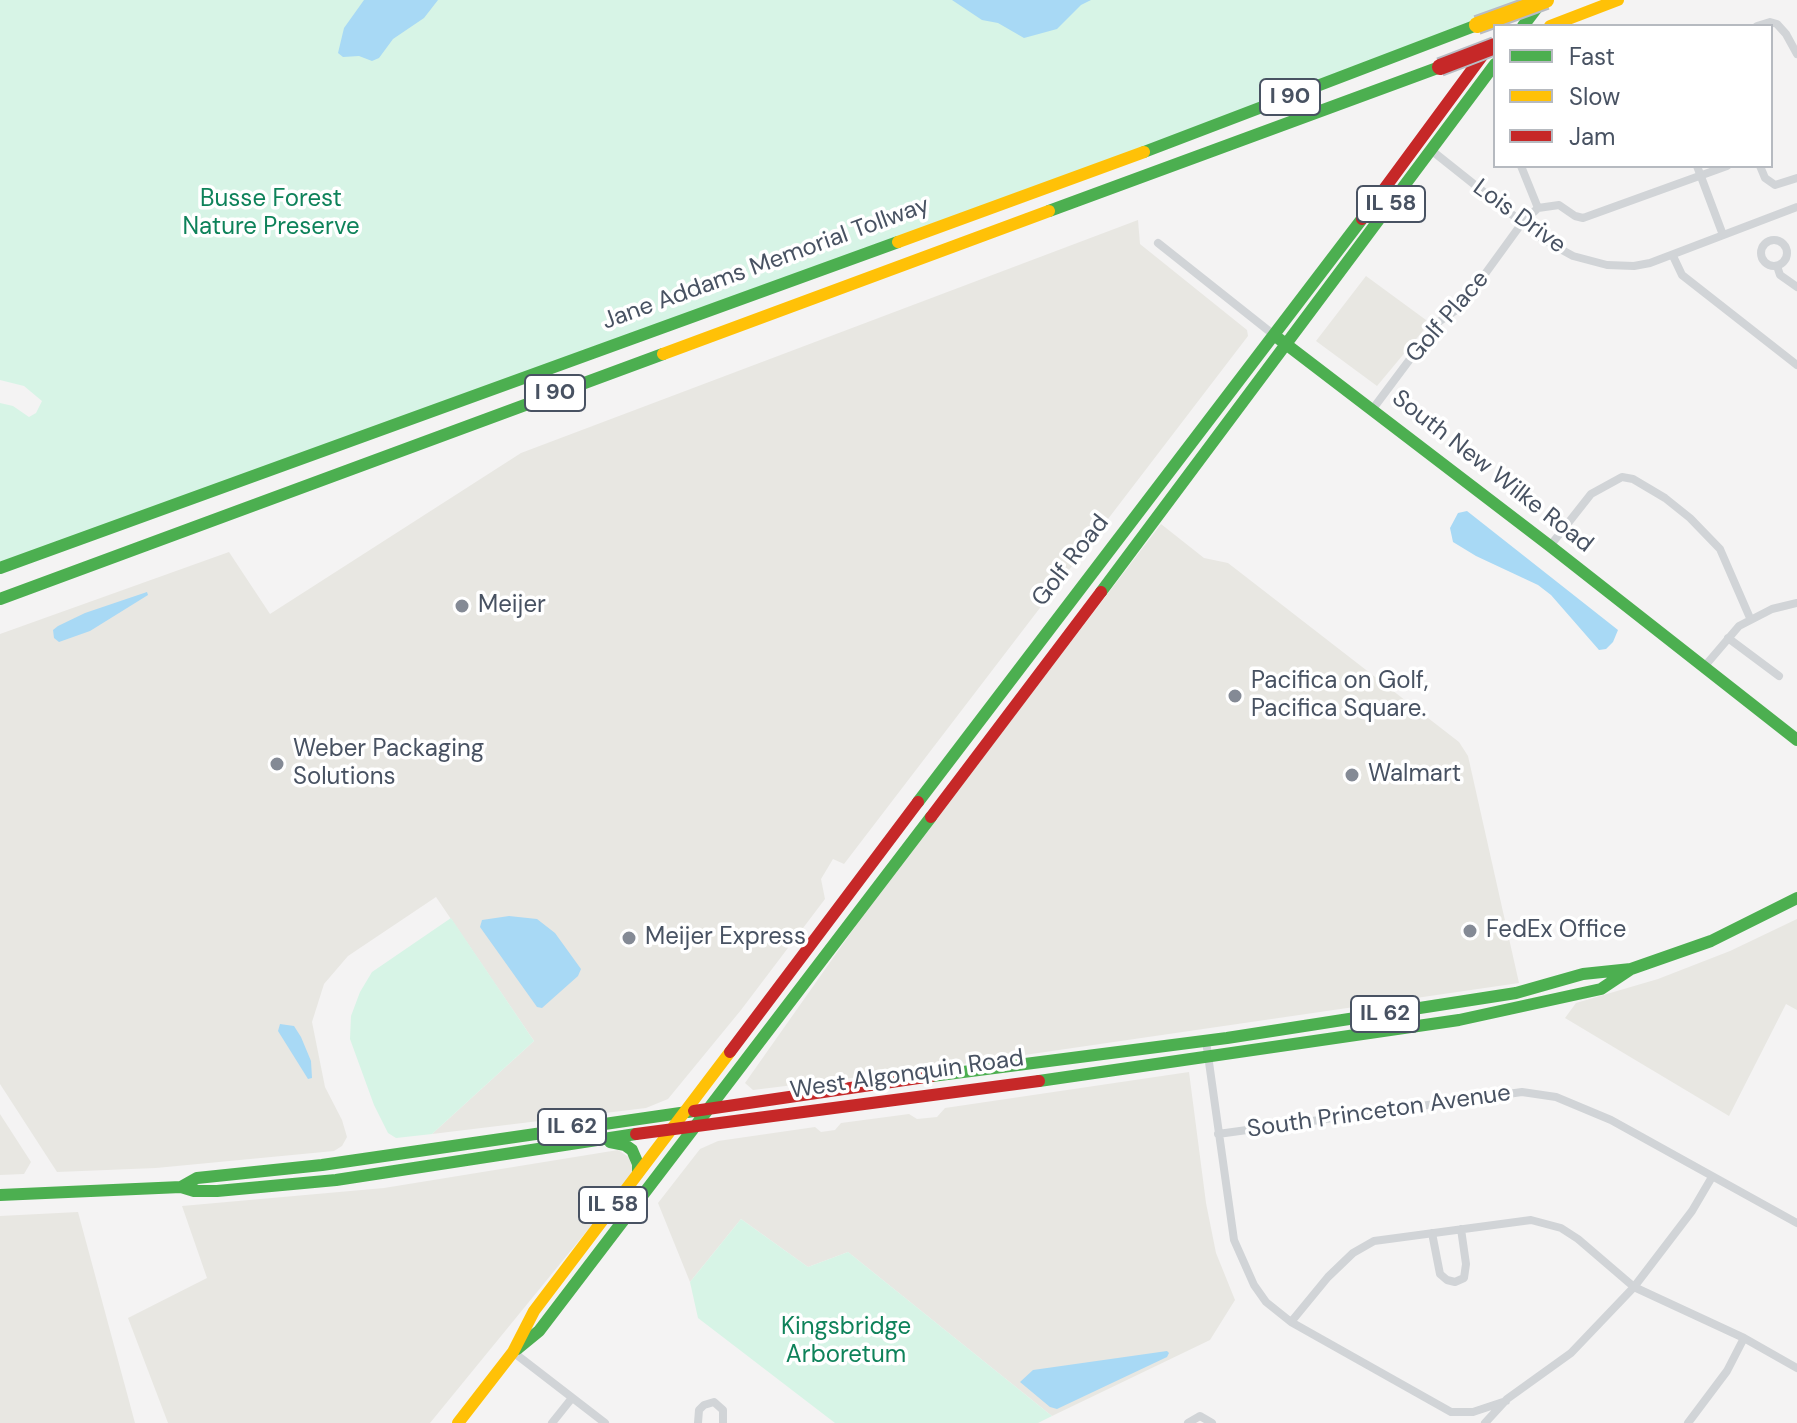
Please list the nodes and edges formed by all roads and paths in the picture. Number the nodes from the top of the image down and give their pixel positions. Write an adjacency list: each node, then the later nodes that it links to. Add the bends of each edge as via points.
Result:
1 (1523, 0): 4 (main road)
2 (1544, 0): 5 (main road); 31 (main road, Jane Addams Memorial Tollway / I 90, bridge, via 1102,168)
3 (1618, 0): 6 (main road)
4 (1505, 24)
5 (1525, 24)
6 (1555, 24)
7 (1764, 24): 10 (street, via 1777,24)
8 (1493, 42): 27 (main road, Golf Road / IL 58)
9 (1493, 47): 32 (main road, Jane Addams Memorial Tollway / I 90, bridge)
10 (1797, 54)
11 (1493, 67): 12 (main road, Golf Road / IL 58)
12 (1431, 150): 21 (street, Lois Drive); 27 (main road, Golf Road / IL 58)
13 (1522, 168): 20 (street)
14 (1698, 168): 17 (street)
15 (1722, 168): 17 (street)
16 (1761, 168): 18 (street, via 1775,185)
17 (1700, 176): 20 (street, via 1583,218 1559,205); 22 (street)
18 (1797, 178)
19 (1797, 207): 22 (street, Lois Drive)
20 (1538, 208): 21 (street, Golf Place)
21 (1522, 223): 24 (street, Lois Drive, via 1560,250 1607,265 1634,266); 29 (street, Golf Place, via 1461,307 1437,323)
22 (1723, 235): 24 (street, Lois Drive)
23 (1158, 243): 27 (street, South New Wilke Road)
24 (1673, 256): 28 (street, via 1682,275)
25 (1777, 266): 26 (street, via 1780,275)
26 (1797, 287)
27 (1280, 340): 29 (main road, South New Wilke Road); 41 (main road, Golf Road / IL 58, via 1181,482); 42 (main road, Golf Road / IL 58, via 1033,649)
28 (1797, 365)
29 (1372, 410): 30 (main road, South New Wilke Road)
30 (1550, 546): 34 (street, via 1591,494 1622,477 1633,479 1690,518 1720,549); 36 (main road, South New Wilke Road)
31 (0, 568)
32 (0, 599)
33 (1797, 603): 34 (street)
34 (1750, 618): 35 (street)
35 (1728, 638): 36 (street); 37 (street)
36 (1704, 667): 38 (main road, South New Wilke Road)
37 (1779, 676)
38 (1797, 740)
39 (1797, 898): 40 (main road, West Algonquin Road / IL 62, via 1711,941 1631,969 1601,989 1459,1020)
40 (1206, 1049): 41 (main road, West Algonquin Road / IL 62, via 937,1075); 43 (main road, West Algonquin Road / IL 62, via 1049,1080); 45 (street)
41 (710, 1109): 42 (main road, West Algonquin Road / IL 62); 43 (main road, Golf Road / IL 58)
42 (685, 1113): 44 (main road, IL 58); 49 (main road, West Algonquin Road / IL 62, via 197,1178)
43 (697, 1127): 44 (main road, West Algonquin Road / IL 62); 57 (main road, IL 58, via 539,1331)
44 (671, 1130): 46 (main road, West Algonquin Road / IL 62); 47 (main road, IL 58)
45 (1218, 1134): 48 (street, South Princeton Avenue, via 1522,1092 1556,1097 1611,1120); 55 (street, via 1234,1240 1254,1285)
46 (598, 1139): 47 (main road, via 632,1150); 49 (main road, West Algonquin Road / IL 62, via 336,1180 217,1191)
47 (638, 1173): 57 (main road, IL 58, via 534,1311)
48 (1712, 1177): 51 (street, South Princeton Avenue); 54 (street)
49 (181, 1187): 50 (main road, West Algonquin Road / IL 62)
50 (0, 1195)
51 (1797, 1223)
52 (1461, 1229): 53 (street); 53 (street, via 1466,1264 1464,1278 1455,1282 1440,1274); 54 (street, via 1531,1220 1561,1228)
53 (1432, 1233): 55 (street, via 1374,1241 1353,1253)
54 (1634, 1287): 56 (street); 60 (street, via 1571,1353)
55 (1291, 1322): 61 (street)
56 (1744, 1338): 58 (street); 71 (street)
57 (513, 1352): 59 (street); 62 (main road, IL 58)
58 (1797, 1368)
59 (572, 1398): 63 (street); 64 (street)
60 (1506, 1401): 61 (street, via 1473,1412); 70 (street)
61 (1451, 1412): 69 (street)
62 (458, 1423)
63 (552, 1423)
64 (605, 1423)
65 (698, 1423): 66 (street, via 699,1410 709,1402 723,1410)
66 (723, 1423)
67 (1188, 1423): 68 (street, via 1200,1416)
68 (1212, 1423)
69 (1455, 1423)
70 (1485, 1423)
71 (1688, 1423)

